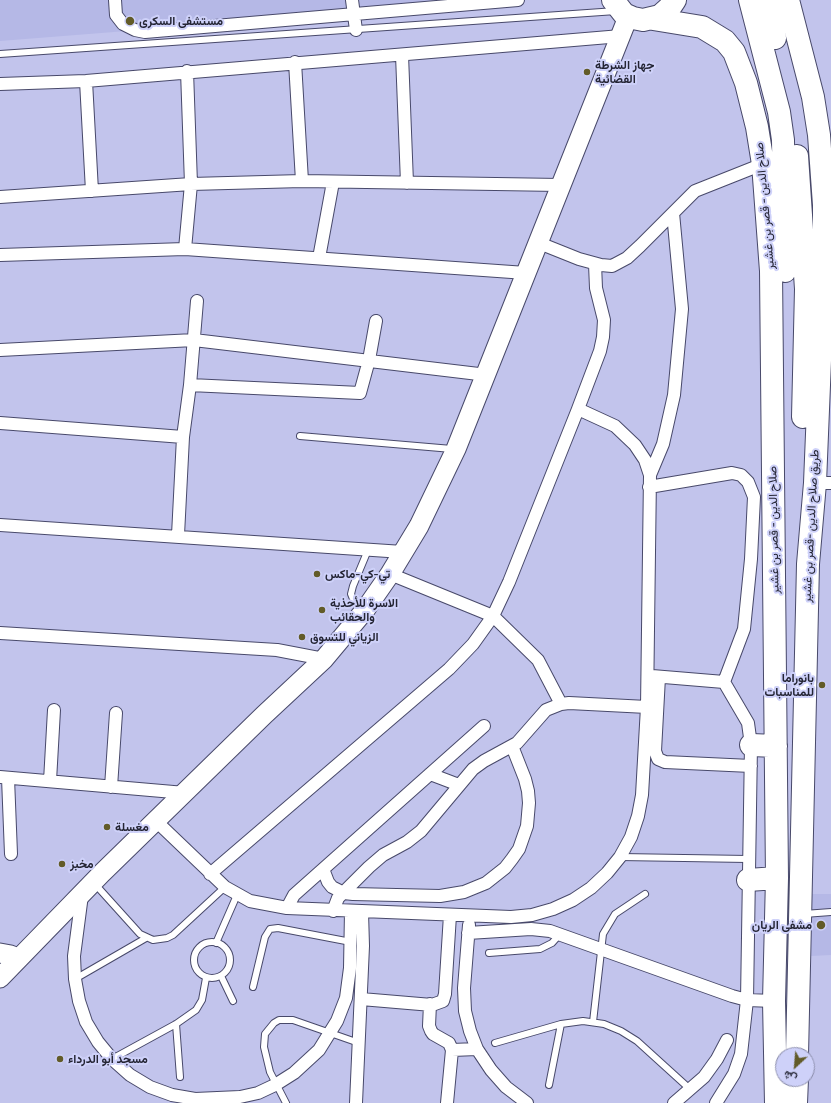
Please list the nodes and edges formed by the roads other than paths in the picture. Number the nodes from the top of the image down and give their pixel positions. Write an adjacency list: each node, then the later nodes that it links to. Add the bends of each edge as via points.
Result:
1 (115, 0): 8 (street, via 116,15 123,24 145,32)
2 (352, 0): 8 (street)
3 (518, 0): 8 (street)
4 (675, 0): 10 (highway, via 666,12)
5 (750, 0): 33 (highway, via 779,112)
6 (766, 0): 33 (highway, via 794,118)
7 (788, 0): 47 (highway, طريق صلاح الدين -قصر بن غشير, via 813,97 824,181)
8 (354, 13): 11 (street)
9 (620, 16): 10 (highway, صلاح الدين - قصر بن غشير); 11 (lane); 13 (street); 23 (main road)
10 (653, 19): 18 (highway, صلاح الدين - قصر بن غشير, via 702,28 720,37 734,52 750,98)
11 (356, 30): 12 (lane)
12 (0, 54)
13 (402, 55): 14 (street); 21 (street)
14 (295, 62): 15 (street); 19 (street)
15 (187, 71): 16 (street); 22 (street)
16 (86, 80): 17 (street); 24 (street)
17 (0, 84)
18 (763, 164): 26 (street, via 695,192); 52 (highway, صلاح الدين - قصر بن غشير, via 771,271)
19 (302, 181): 20 (street); 22 (street)
20 (333, 182): 21 (street); 30 (street)
21 (407, 182): 23 (street)
22 (191, 184): 24 (street); 28 (street)
23 (560, 185): 27 (main road)
24 (92, 191): 25 (street)
25 (0, 197)
26 (673, 213): 31 (street, via 627,258 612,266); 46 (street, via 682,308 674,395 663,444)
27 (539, 243): 31 (street); 32 (main road)
28 (185, 249): 29 (street); 30 (street)
29 (0, 255)
30 (318, 258): 32 (street)
31 (595, 264): 41 (street, via 596,288 604,320 603,337)
32 (526, 273): 39 (main road)
33 (795, 290): 52 (highway, via 788,528 783,550); 53 (highway, via 800,538)
34 (197, 301): 36 (street)
35 (376, 321): 38 (street)
36 (194, 340): 37 (street); 38 (street); 40 (street)
37 (0, 350)
38 (369, 360): 39 (street); 40 (street, via 362,389 360,393 355,394)
39 (486, 375): 45 (main road)
40 (190, 385): 44 (street)
41 (578, 409): 46 (street, via 615,426 635,445 645,460); 56 (street)
42 (0, 423): 44 (street)
43 (300, 436): 45 (lane)
44 (183, 437): 49 (street)
45 (456, 449): 51 (main road, via 432,501)
46 (649, 481): 59 (street); 60 (street, via 732,473 741,476 752,489 754,497 746,614 739,645)
47 (823, 483): 53 (highway, طريق صلاح الدين -قصر بن غشير)
48 (0, 525): 49 (street)
49 (178, 536): 50 (street)
50 (368, 550): 51 (street); 55 (lane, via 351,594)
51 (403, 552): 54 (main road)
52 (774, 563): 67 (highway, صلاح الدين - قصر بن غشير)
53 (808, 564): 93 (highway, طريق صلاح الدين -قصر بن غشير)
54 (390, 574): 55 (main road); 56 (street)
55 (365, 610): 58 (main road)
56 (493, 616): 61 (street, via 538,660); 81 (street, via 474,644 449,669)
57 (0, 633): 58 (street, via 277,650)
58 (324, 659): 74 (main road)
59 (653, 676): 60 (street); 62 (street); 68 (street, via 655,751 658,759 665,762)
60 (724, 682): 68 (street, via 748,723)
61 (561, 704): 62 (street); 66 (street, via 540,715 527,734)
62 (647, 707): 78 (street, via 641,802 631,837)
63 (54, 710): 71 (street)
64 (116, 713): 73 (street)
65 (484, 726): 69 (street)
66 (512, 746): 72 (street, via 473,769); 85 (street, via 526,779 529,814 519,849 496,876 475,888 452,895)
67 (776, 746): 68 (highway); 82 (highway, صلاح الدين - قصر بن غشير)
68 (751, 755): 80 (street)
69 (430, 774): 72 (street); 79 (street)
70 (4, 777): 71 (street); 75 (street)
71 (50, 781): 73 (street)
72 (459, 786): 85 (street, via 421,831 375,861)
73 (112, 787): 74 (street)
74 (185, 793): 76 (main road)
75 (5, 821): 77 (street)
76 (156, 821): 81 (street); 83 (main road)
77 (11, 854)
78 (620, 857): 80 (lane); 94 (street, via 591,888 553,909 532,915 510,917)
79 (323, 869): 85 (street, via 328,882); 88 (street, via 294,895)
80 (748, 869): 82 (highway); 109 (street)
81 (210, 874): 84 (street)
82 (777, 878): 111 (highway, صلاح الدين - قصر بن غشير)
83 (93, 884): 97 (lane); 102 (main road); 102 (main road, via 74,892); 106 (street, via 74,956)
84 (225, 887): 87 (street); 97 (lane, via 173,935 160,940)
85 (344, 893): 89 (street, via 336,902)
86 (645, 894): 100 (lane, via 615,914 603,934)
87 (237, 895): 88 (street, via 269,906); 98 (lane)
88 (287, 908): 89 (street)
89 (333, 911): 90 (street)
90 (356, 912): 92 (street); 99 (street); 108 (street, via 363,946)
91 (831, 912): 93 (lane)
92 (450, 915): 94 (street); 112 (street, via 444,997 440,1003)
93 (799, 915): 120 (highway, طريق صلاح الدين -قصر بن غشير)
94 (470, 916): 95 (street)
95 (468, 933): 96 (street, via 531,929); 121 (street, via 465,1011)
96 (560, 934): 100 (street); 101 (lane, via 552,943 540,949)
97 (146, 938): 106 (lane)
98 (216, 942): 103 (lane, via 225,948 230,957 228,968); 105 (lane, via 205,944 196,950 194,955 194,966)
99 (351, 942): 107 (lane, via 278,928 270,930 265,937); 116 (street, via 348,988 342,1010)
100 (600, 948): 109 (street); 113 (lane)
101 (489, 953)
102 (7, 959): 104 (main road)
103 (221, 976): 105 (lane); 110 (lane)
104 (0, 978)
105 (206, 978): 114 (lane, via 199,1005)
106 (75, 979): 123 (street, via 86,1022)
107 (253, 987)
108 (361, 999): 112 (street); 118 (street)
109 (747, 1000): 111 (street); 134 (street, via 741,1054 734,1074)
110 (233, 1001)
111 (774, 1001): 135 (highway, صلاح الدين - قصر بن غشير)
112 (430, 1004): 122 (street, via 431,1031 449,1042)
113 (593, 1022): 115 (lane); 128 (lane, via 629,1035)
114 (176, 1024): 123 (lane); 124 (lane)
115 (561, 1024): 119 (lane); 126 (lane)
116 (331, 1033): 118 (lane); 125 (street, via 307,1062); 125 (lane, via 293,1020 279,1020 274,1024 265,1034 264,1040)
117 (728, 1040): 128 (street, via 718,1059)
118 (359, 1042): 130 (street)
119 (495, 1043)
120 (797, 1047)
121 (477, 1049): 122 (street); 132 (street, via 506,1087)
122 (452, 1050): 131 (street)
123 (112, 1059): 125 (street, via 130,1075 150,1087 172,1095 195,1099 240,1097 258,1093)
124 (180, 1077)
125 (275, 1085): 129 (lane)
126 (549, 1085)
127 (796, 1087): 136 (highway)
128 (691, 1090): 133 (street)
129 (286, 1103)
130 (356, 1103)
131 (447, 1103)
132 (527, 1103)
133 (674, 1103)
134 (716, 1103)
135 (776, 1103)
136 (796, 1103)

